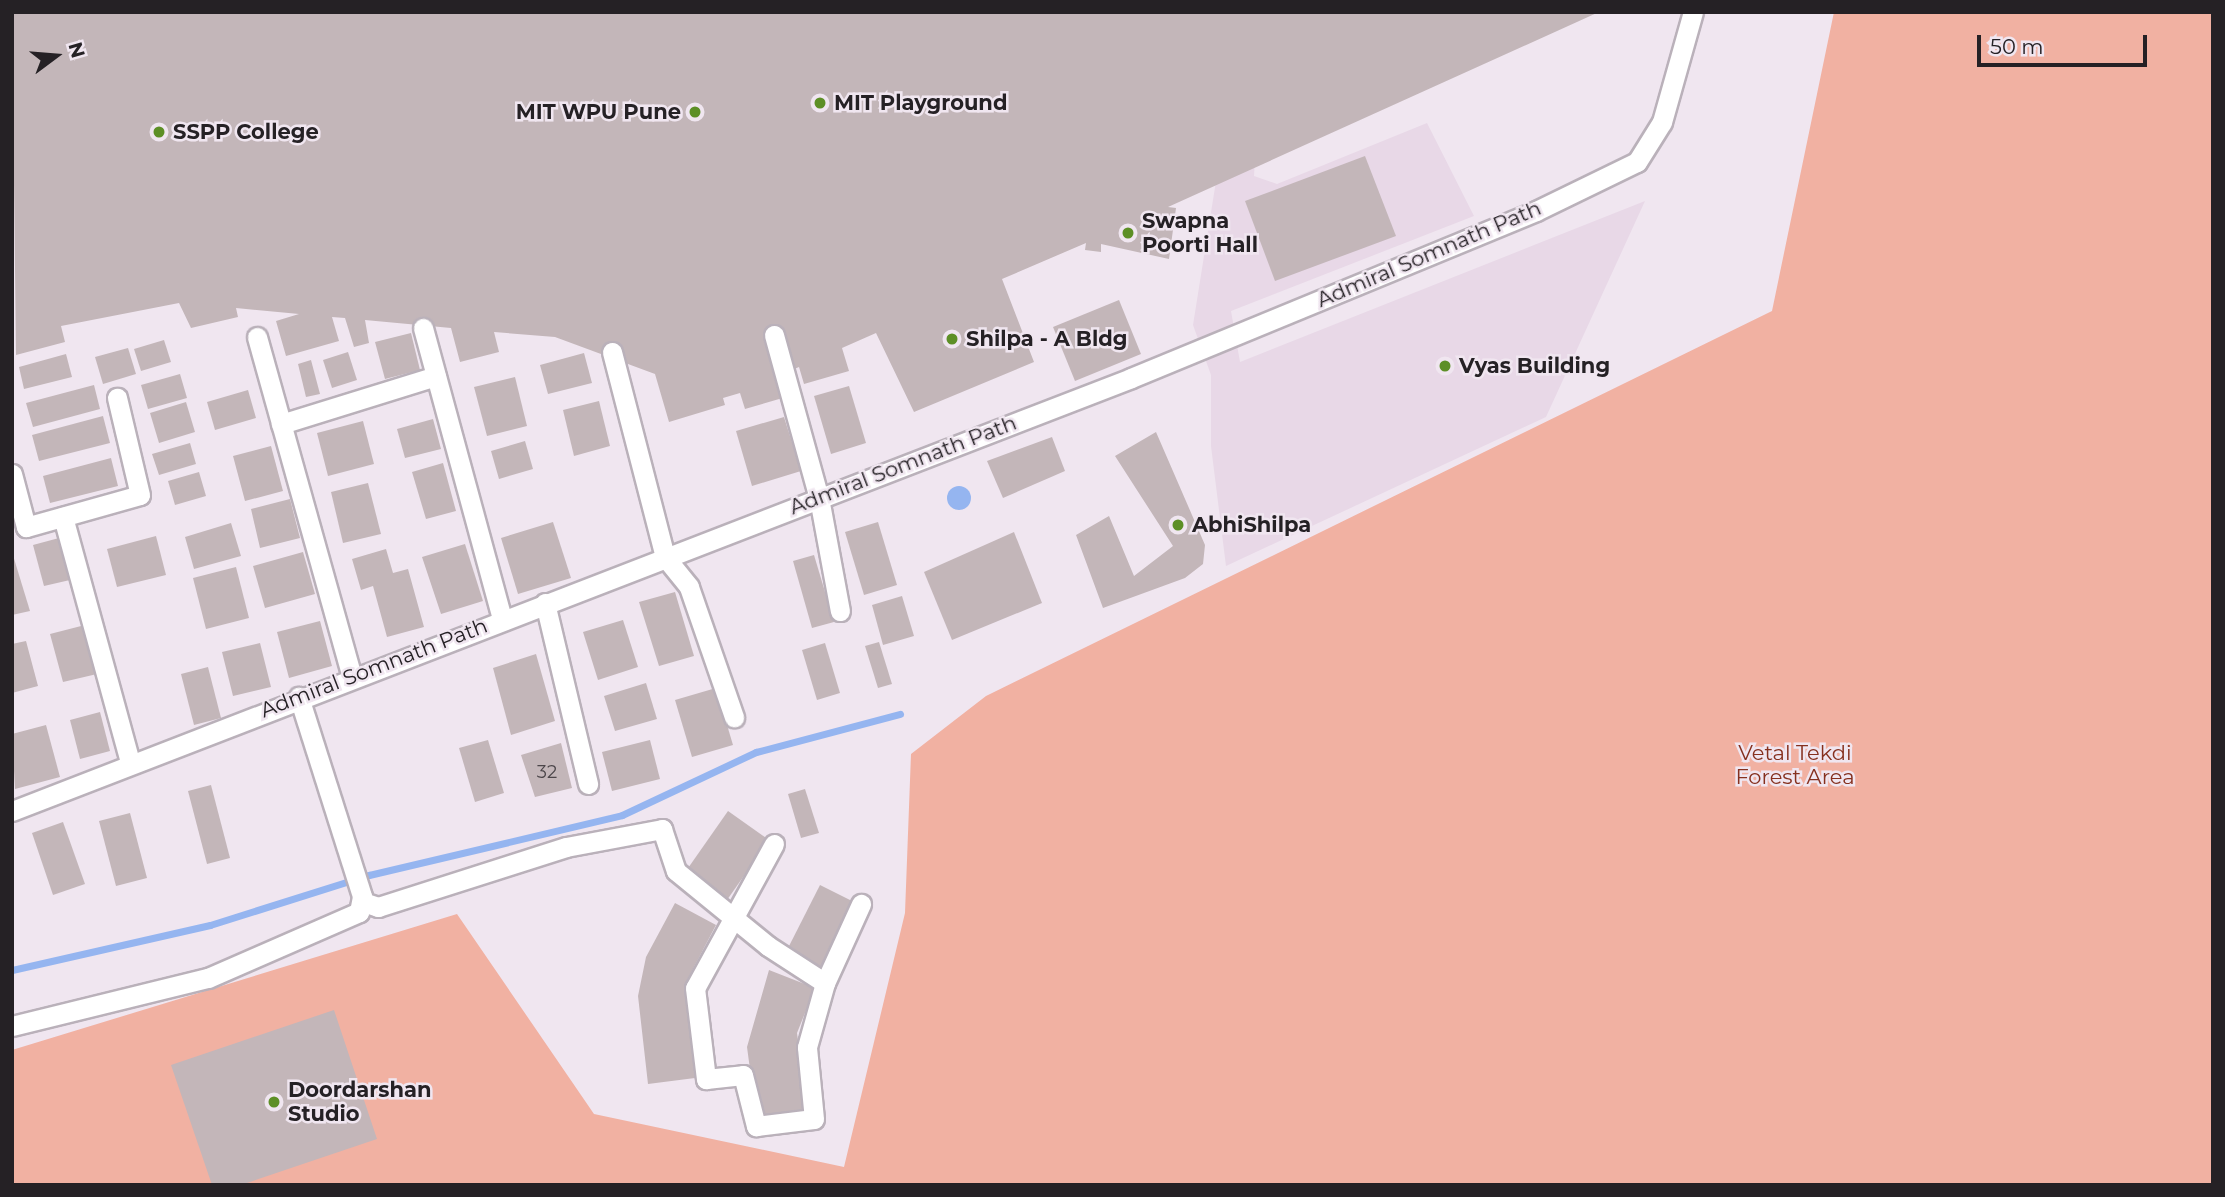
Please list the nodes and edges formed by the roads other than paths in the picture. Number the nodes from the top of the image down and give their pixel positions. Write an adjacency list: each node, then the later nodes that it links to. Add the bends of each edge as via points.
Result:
1 (1693, 12): 10 (street, Admiral Somnath Path, via 1662,122 1637,162 1536,211 1203,348)
2 (423, 328): 6 (street)
3 (774, 335): 10 (street)
4 (257, 337): 8 (street)
5 (612, 352): 12 (street)
6 (436, 376): 8 (street); 15 (street)
7 (117, 398): 11 (street, via 140,495)
8 (281, 424): 16 (street)
9 (12, 474): 11 (street, via 26,527)
10 (819, 498): 12 (street, Admiral Somnath Path); 14 (street)
11 (63, 517): 19 (street)
12 (665, 556): 13 (street, Admiral Somnath Path); 18 (street, via 689,587)
13 (545, 603): 15 (street, Admiral Somnath Path); 20 (street)
14 (840, 611)
15 (502, 619): 16 (street, Admiral Somnath Path)
16 (352, 677): 17 (street, Admiral Somnath Path)
17 (299, 697): 19 (street, Admiral Somnath Path); 23 (street)
18 (734, 717)
19 (130, 762): 21 (street, Admiral Somnath Path)
20 (588, 784)
21 (12, 811)
22 (774, 844): 25 (street)
23 (362, 899): 25 (street, via 377,907 566,847 662,829 676,871); 27 (street, via 355,914 208,978)
24 (861, 904): 26 (street)
25 (733, 917): 26 (street); 26 (street, via 695,988 698,1043 706,1079 743,1075 756,1126 814,1119 807,1047)
26 (825, 983)
27 (12, 1026)

